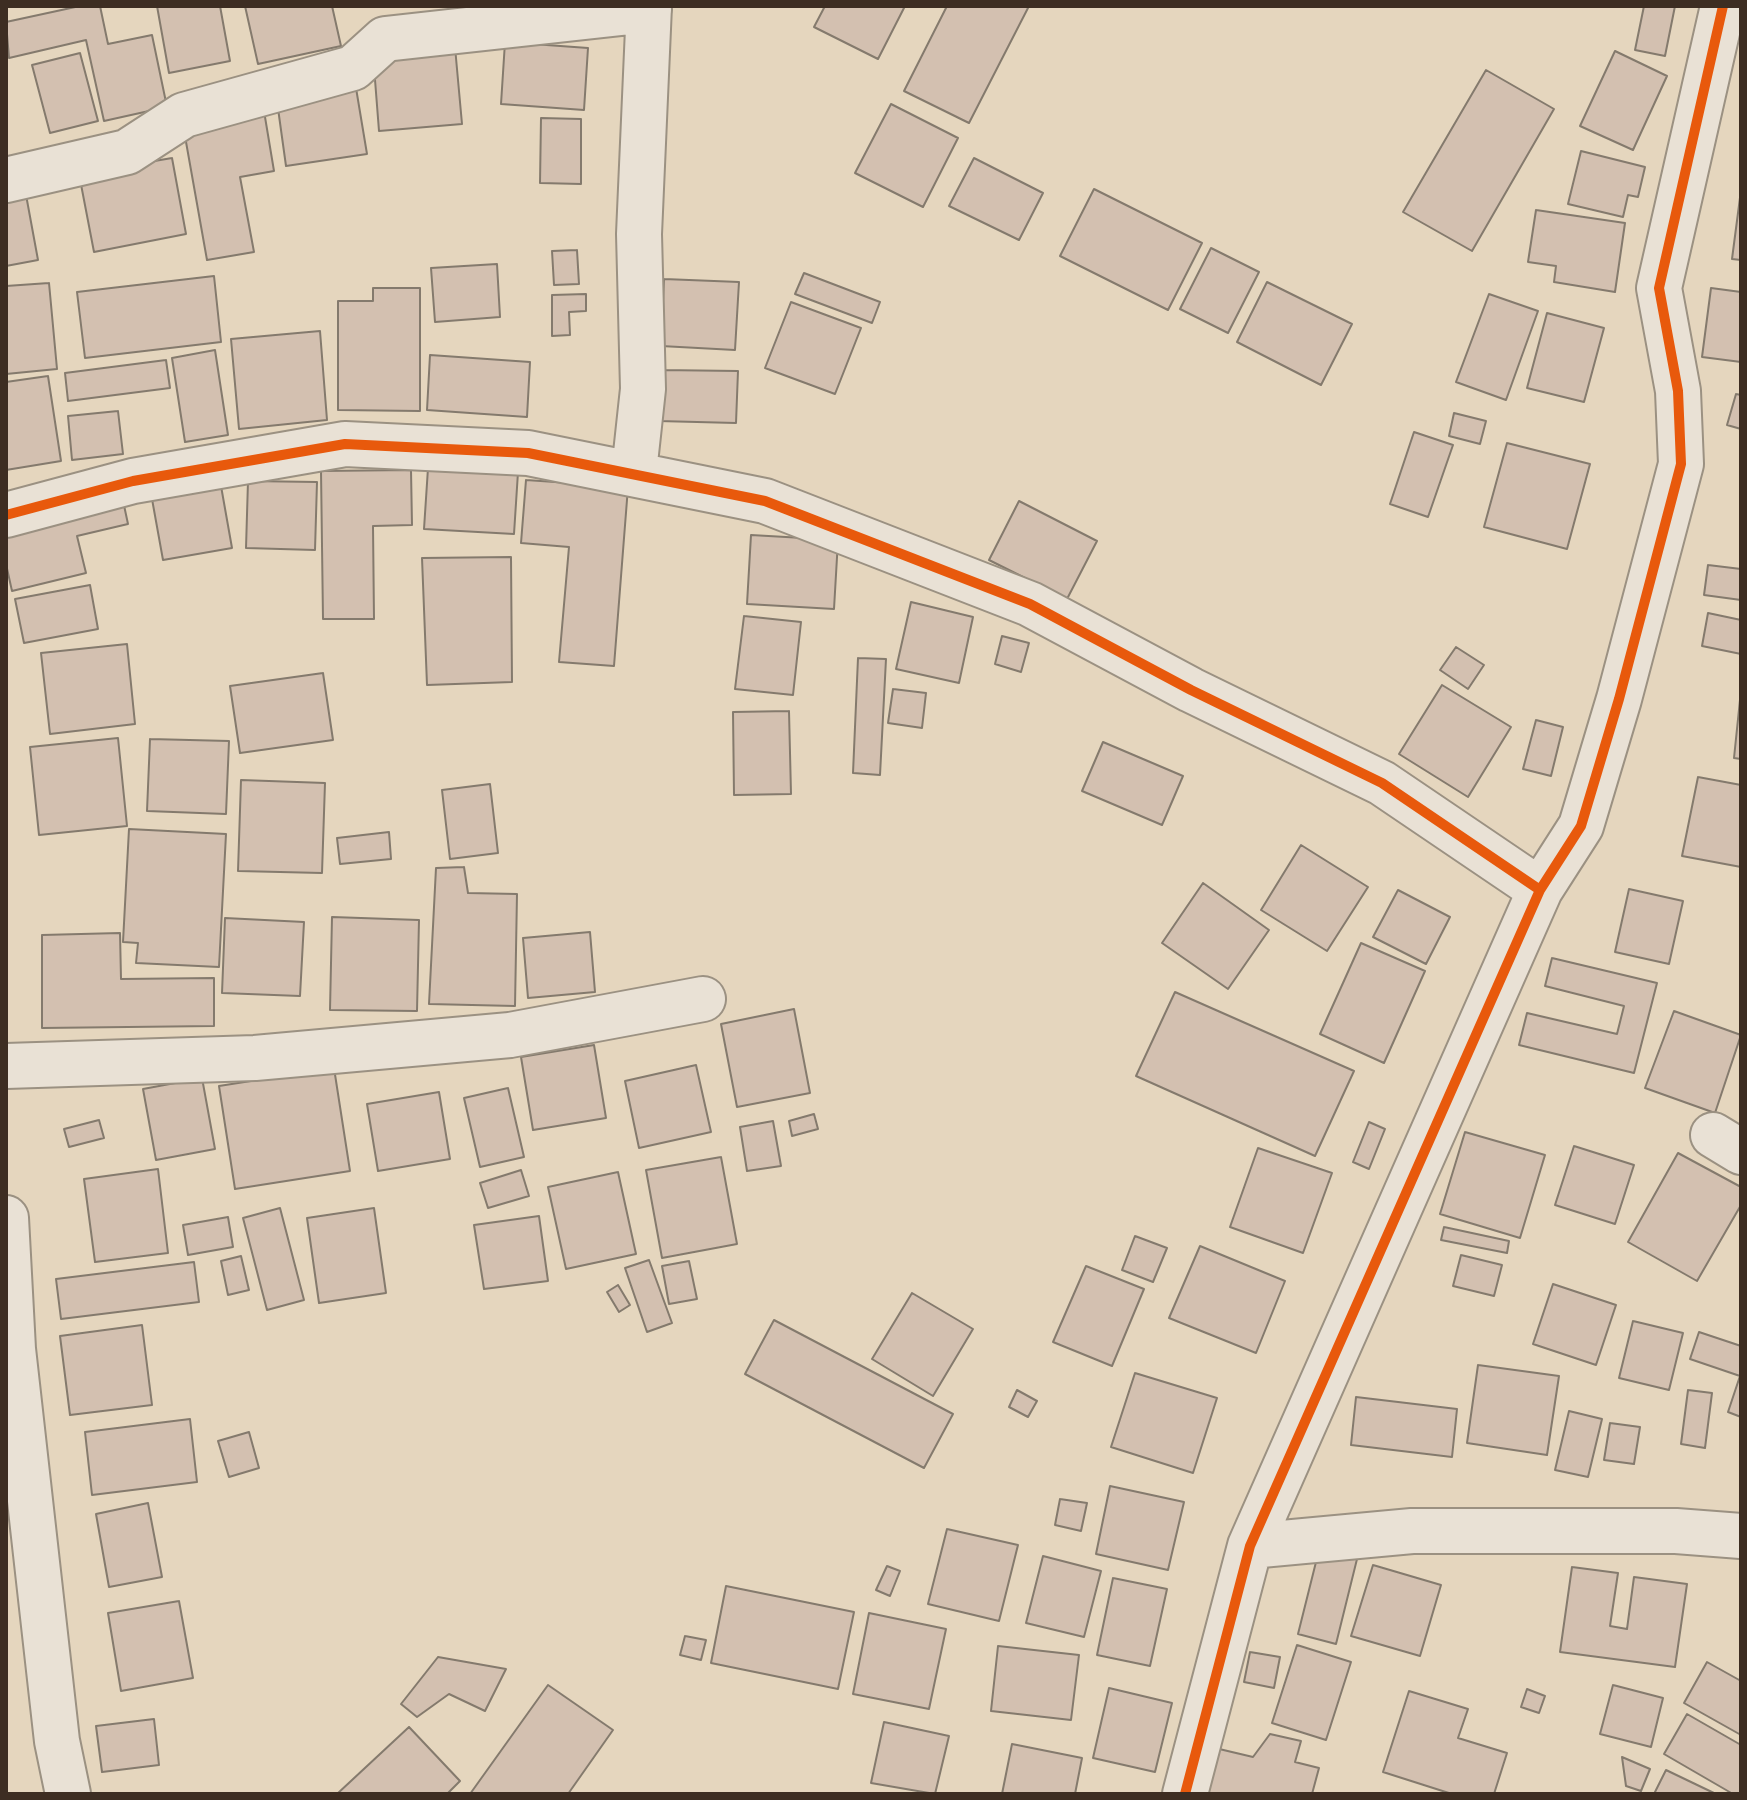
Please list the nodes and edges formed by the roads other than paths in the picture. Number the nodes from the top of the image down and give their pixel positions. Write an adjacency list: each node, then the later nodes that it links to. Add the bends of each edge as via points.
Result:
1 (1723, 6): 6 (street, via 1659,288 1678,391 1681,464 1581,826)
2 (649, 8): 3 (street, via 385,39 353,68 184,115 127,152); 4 (street, via 639,234 643,389)
3 (6, 180)
4 (634, 472): 5 (street, via 528,453 345,444 133,481); 6 (street, via 765,501 1030,604 1382,783)
5 (6, 515)
6 (1540, 890): 11 (street)
7 (703, 999): 8 (street, via 510,1035 255,1058)
8 (6, 1066)
9 (6, 1218): 12 (street, via 13,1349 57,1741)
10 (1741, 1536): 11 (street, via 1676,1531 1412,1531)
11 (1250, 1546): 13 (street)
12 (68, 1794)
13 (1185, 1794)

